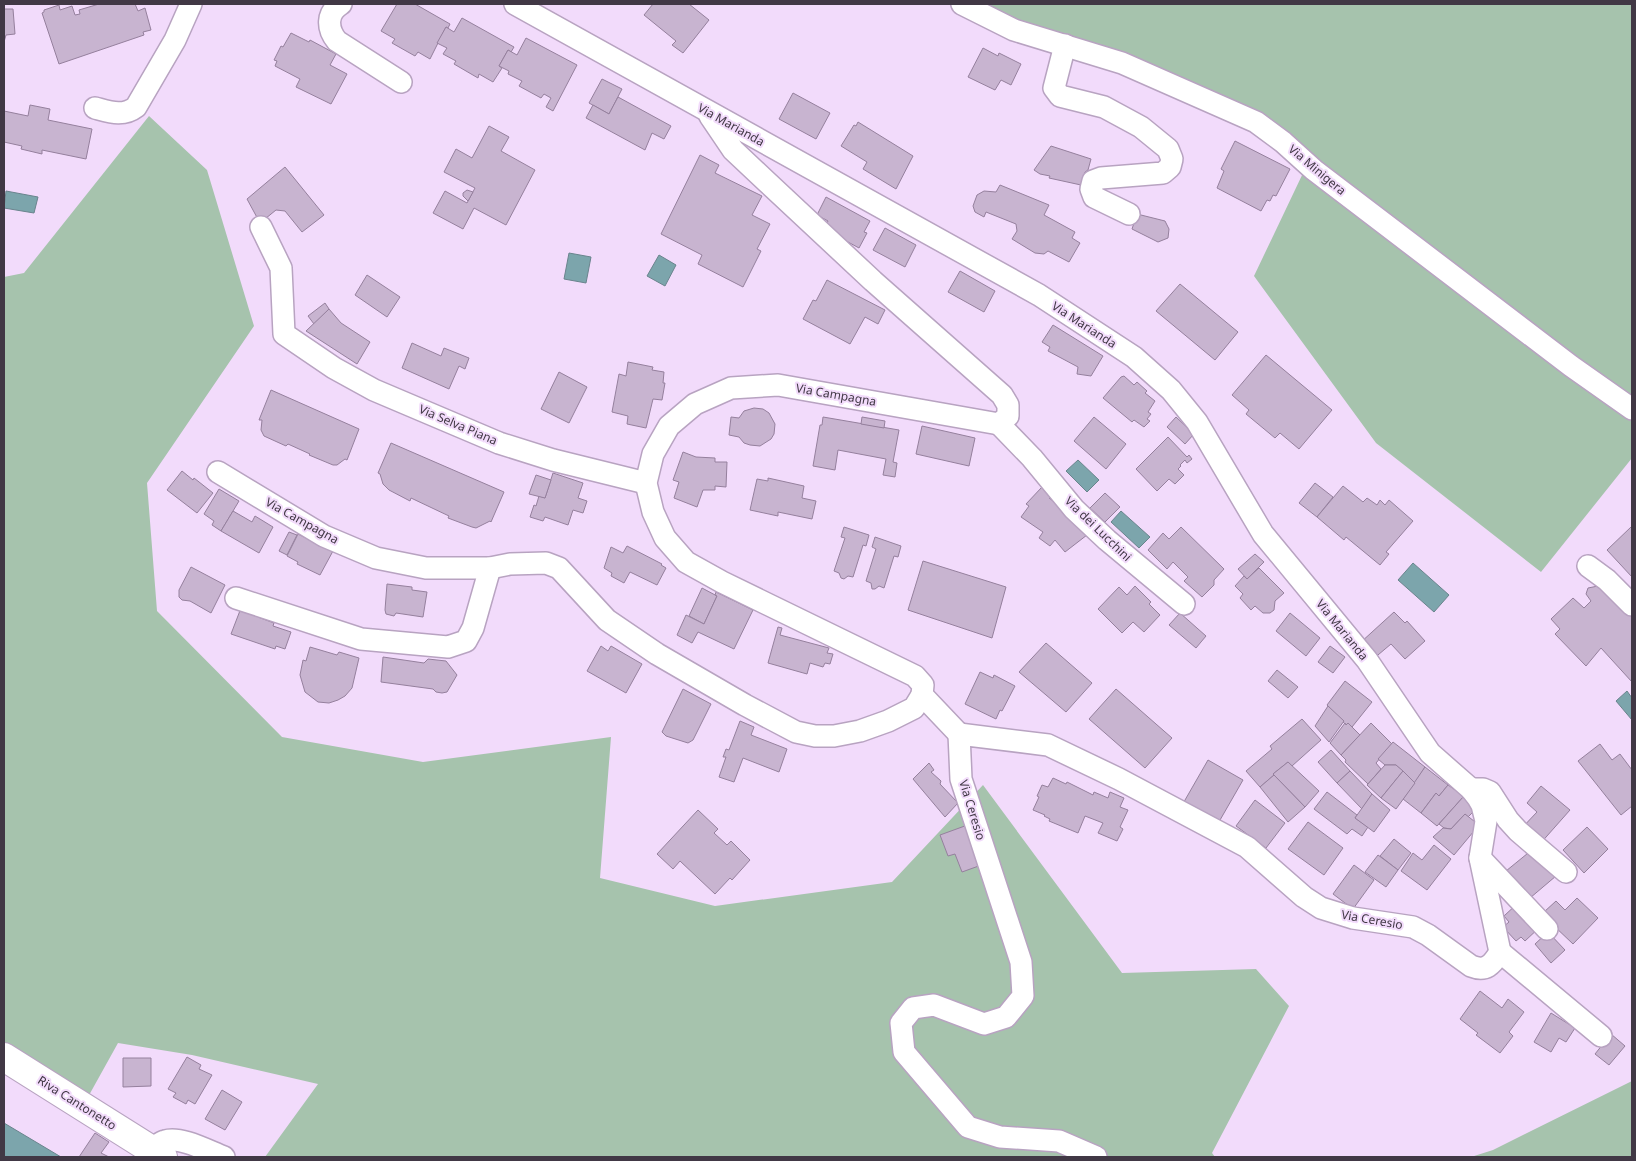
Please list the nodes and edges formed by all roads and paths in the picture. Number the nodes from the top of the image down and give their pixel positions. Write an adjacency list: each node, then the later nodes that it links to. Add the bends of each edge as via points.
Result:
1 (191, 4): 7 (street, via 175,40 136,107 121,114)
2 (341, 4): 6 (street, via 334,8 329,25 337,41)
3 (515, 4): 8 (street, Via Marianda)
4 (962, 4): 5 (street, Via Minigera, via 1014,30)
5 (1065, 45): 9 (street, via 1054,88 1060,96 1104,107 1141,127 1168,149 1172,159 1170,167 1163,173 1093,181 1091,190 1094,197); 11 (street, Via Minigera, via 1122,63 1256,122 1540,343)
6 (401, 82)
7 (95, 108)
8 (708, 112): 12 (street, via 733,150 873,281 1002,395 1008,405 1008,416); 22 (street, Via Marianda, via 1039,296 1134,357 1171,390 1197,422 1263,534 1366,660 1430,753)
9 (1129, 214)
10 (261, 227): 14 (street, Via Selva Piana, via 281,268 284,334 334,368 374,390 500,443)
11 (1632, 409)
12 (999, 424): 14 (street, Via Campagna, via 778,385 731,388 695,404 668,426 653,454); 18 (street, Via dei Lucchini, via 1074,509)
13 (218, 472): 16 (street, Via Campagna, via 324,536 376,558 426,568)
14 (646, 483): 20 (street, Via Campagna, via 653,512 665,538 686,562 915,676 923,685)
15 (1588, 566): 19 (street, via 1608,580)
16 (490, 568): 17 (street, via 474,628 466,641 448,647 361,639); 20 (street, Via Campagna, via 546,563 559,568 614,625 665,659 796,732 834,736 860,731 914,708)
17 (236, 598)
18 (1184, 604)
19 (1632, 606)
20 (922, 695): 21 (street, Via Campagna)
21 (959, 734): 26 (street, Via Ceresio, via 1048,745 1119,779 1247,847 1321,908 1353,918 1413,927 1477,968 1489,966); 31 (street, Via Ceresio, via 961,779 1021,962 1023,996 1006,1017 984,1024 934,1005 913,1008 901,1024 904,1052 968,1127 1000,1137 1059,1142)
22 (1471, 789): 23 (street, Via Marianda, via 1482,805 1486,828); 24 (street, via 1490,792 1518,831)
23 (1480, 858): 25 (street); 26 (street)
24 (1566, 872)
25 (1547, 929)
26 (1500, 952): 27 (street)
27 (1601, 1036)
28 (4, 1057): 29 (main road, Riva Cantonetto)
29 (157, 1153): 30 (street, via 165,1141 176,1141)
30 (224, 1157)
31 (1096, 1157)

